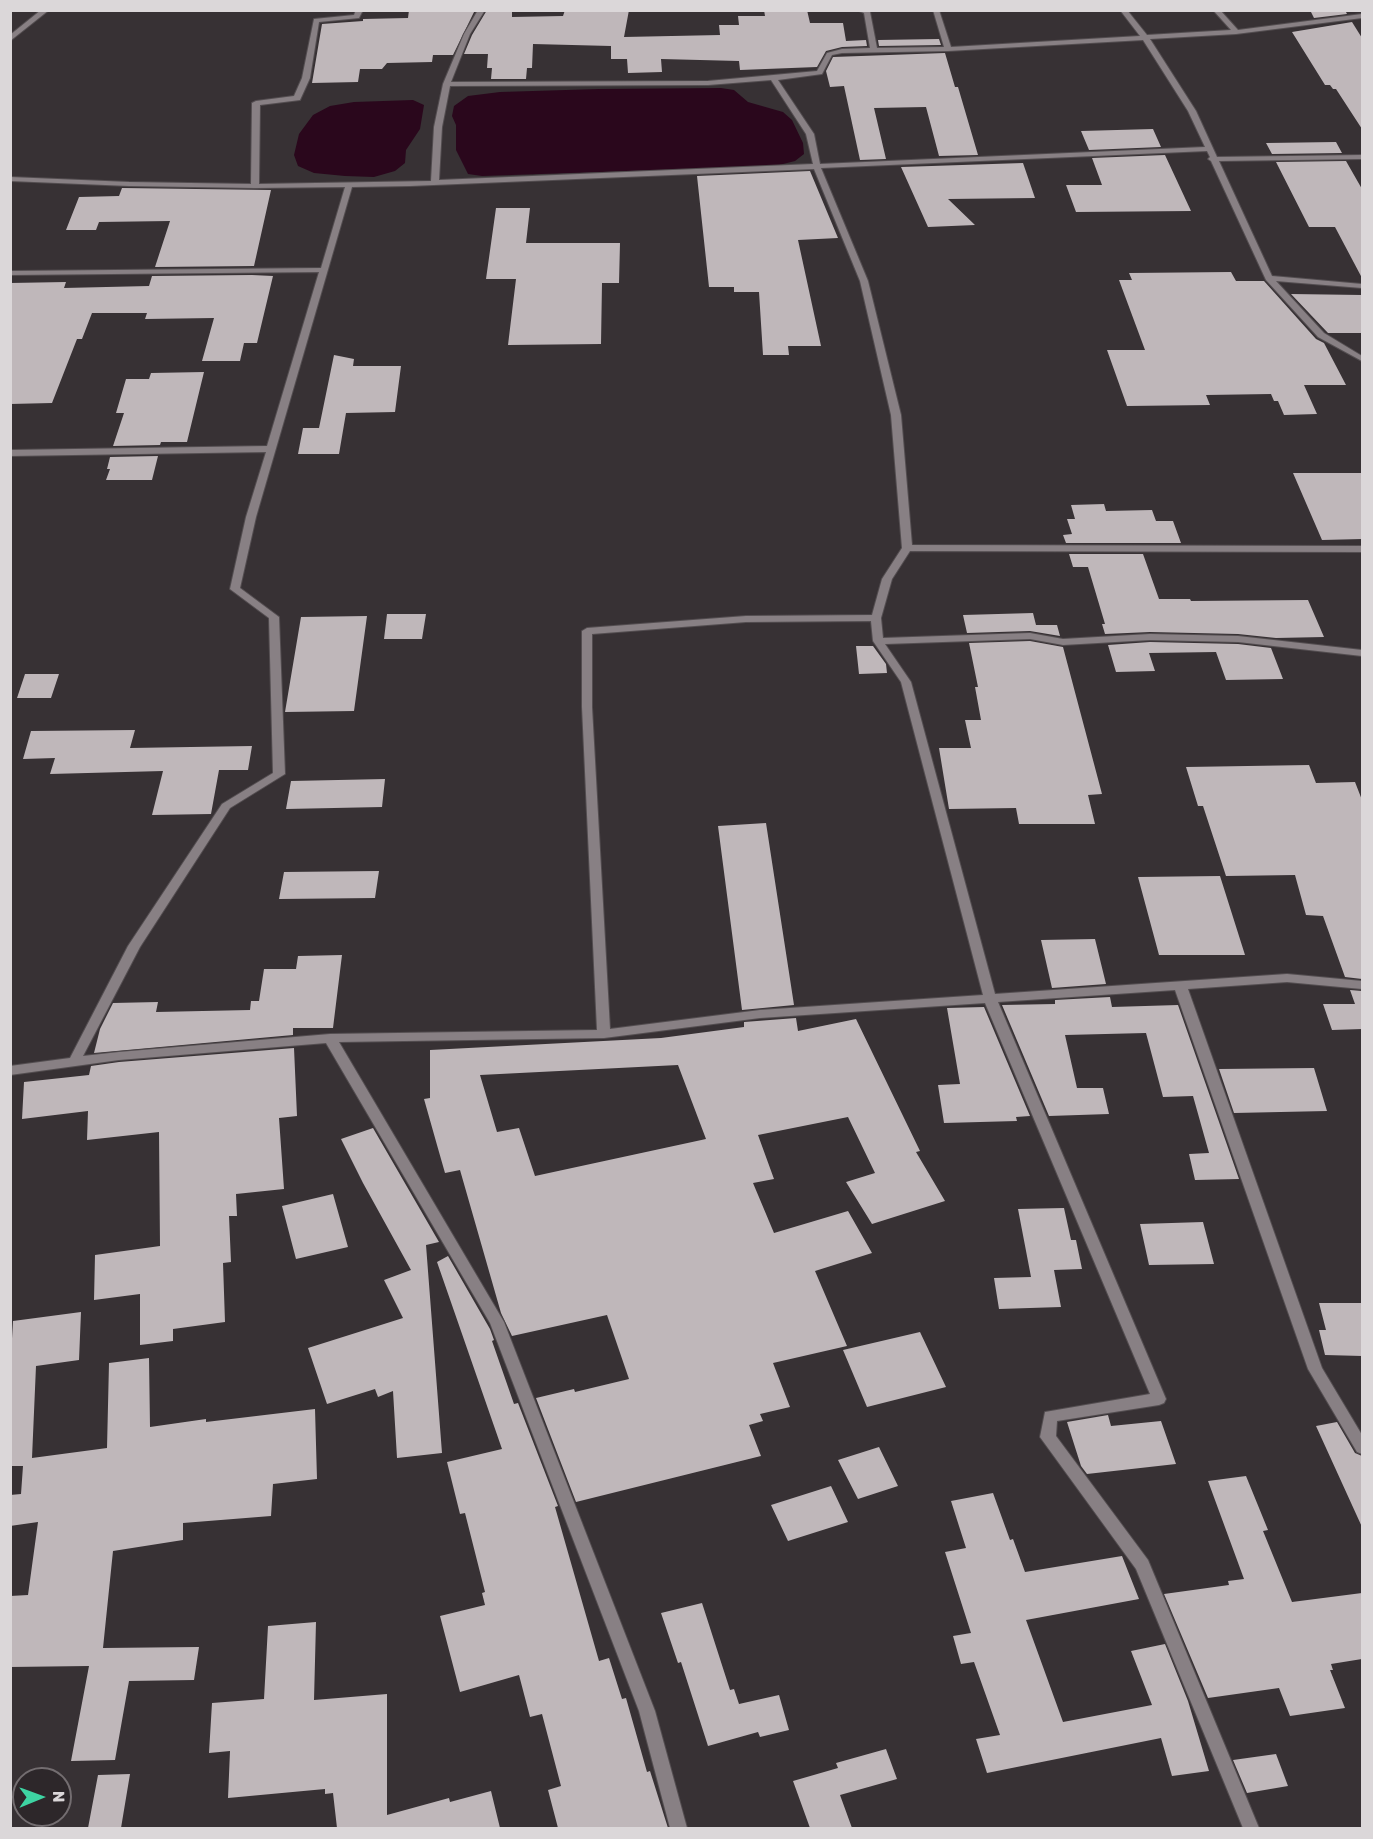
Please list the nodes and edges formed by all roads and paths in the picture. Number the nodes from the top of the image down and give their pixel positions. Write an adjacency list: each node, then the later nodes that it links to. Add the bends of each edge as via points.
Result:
1 (46, 10): 11 (street)
2 (360, 10): 23 (street, via 357,17 316,20 306,78 297,98 256,103)
3 (483, 10): 15 (street, via 467,34)
4 (860, 10): 13 (street, via 867,12)
5 (936, 10): 12 (street)
6 (1124, 10): 10 (street)
7 (1216, 10): 9 (street)
8 (1362, 16): 9 (street)
9 (1236, 32): 10 (street)
10 (1145, 37): 12 (street); 16 (street, via 1192,111)
11 (10, 39)
12 (948, 49): 13 (street)
13 (873, 50): 14 (street, via 829,54 820,72)
14 (773, 78): 15 (street); 19 (street, via 810,134)
15 (447, 84): 21 (street, via 438,127)
16 (1208, 149): 18 (street); 19 (street)
17 (1362, 157): 18 (street)
18 (1212, 159): 26 (street)
19 (817, 167): 21 (street); 31 (street, via 867,292 896,415)
20 (10, 179): 23 (street)
21 (435, 183): 22 (street)
22 (349, 184): 23 (street); 24 (street)
23 (255, 186)
24 (324, 270): 25 (street); 29 (street)
25 (10, 273)
26 (1269, 278): 27 (street); 28 (street, via 1321,335)
27 (1362, 286)
28 (1362, 359)
29 (271, 449): 30 (street); 41 (street, via 236,589 274,617 279,774 226,806 134,946)
30 (10, 453)
31 (908, 548): 32 (street); 33 (street, via 887,579)
32 (1362, 549)
33 (876, 618): 34 (street); 39 (street, via 746,619 587,631 587,707)
34 (878, 641): 35 (street, via 1030,636 1063,642 1150,637 1238,639); 38 (street, via 906,682)
35 (1362, 653)
36 (1180, 985): 37 (street, via 1287,978); 38 (street); 43 (street, via 1315,1369)
37 (1362, 985)
38 (990, 999): 39 (street, via 760,1014); 45 (street, via 1159,1399 1050,1416 1048,1437 1142,1565)
39 (604, 1034): 40 (street)
40 (330, 1038): 41 (street); 44 (street, via 497,1322 646,1711)
41 (74, 1062): 42 (street)
42 (10, 1071)
43 (1362, 1448)
44 (679, 1828)
45 (1251, 1828)

